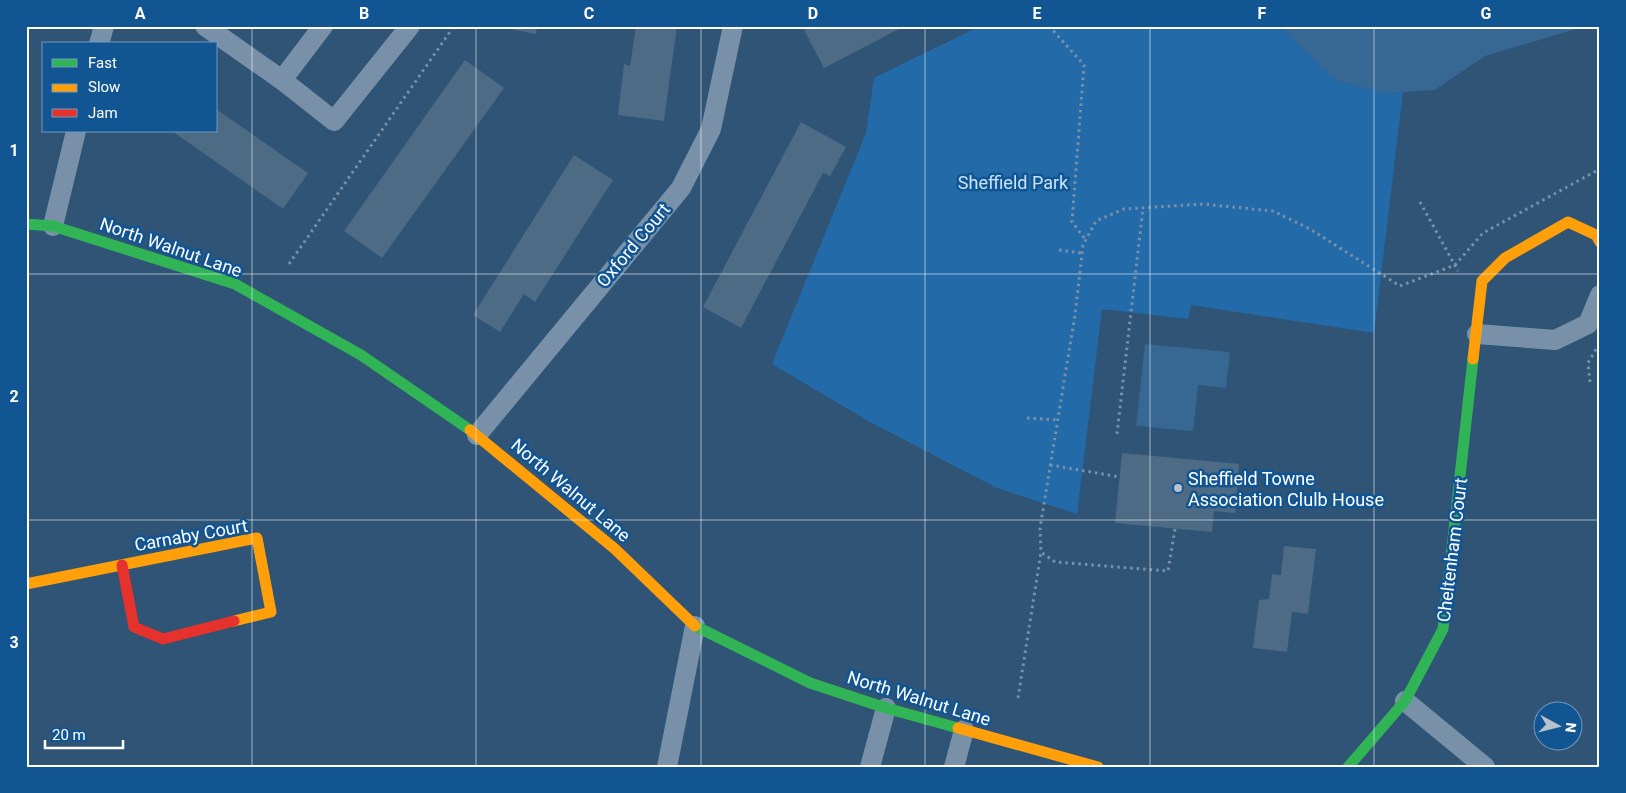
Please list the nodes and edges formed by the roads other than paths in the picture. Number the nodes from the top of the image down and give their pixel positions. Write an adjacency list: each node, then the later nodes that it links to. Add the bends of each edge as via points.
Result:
1 (104, 26): 6 (street)
2 (205, 26): 7 (street)
3 (323, 26): 7 (street)
4 (410, 26): 7 (street, via 334,121)
5 (733, 26): 14 (street, Oxford Court, via 711,129 681,188)
6 (100, 42)
7 (282, 80)
8 (76, 132): 10 (street)
9 (26, 224): 10 (street, North Walnut Lane)
10 (53, 226): 14 (street, North Walnut Lane, via 235,284 360,355)
11 (1600, 242): 13 (street, Cheltenham Court, via 1596,235 1568,222 1505,258 1482,281)
12 (1600, 295): 13 (street, via 1588,324 1555,340)
13 (1477, 334): 18 (street, Cheltenham Court, via 1443,629)
14 (477, 435): 17 (street, North Walnut Lane, via 615,549)
15 (122, 565): 15 (street, Carnaby Court, via 257,538 271,612 162,639 134,626); 16 (street, Carnaby Court)
16 (26, 584)
17 (695, 626): 19 (street, North Walnut Lane, via 810,683); 21 (street)
18 (1405, 701): 25 (street, Cheltenham Court); 26 (street)
19 (886, 708): 20 (street, North Walnut Lane); 22 (street)
20 (964, 730): 23 (street); 24 (street, North Walnut Lane)
21 (667, 767)
22 (870, 767)
23 (954, 767)
24 (1098, 767)
25 (1348, 767)
26 (1485, 767)

